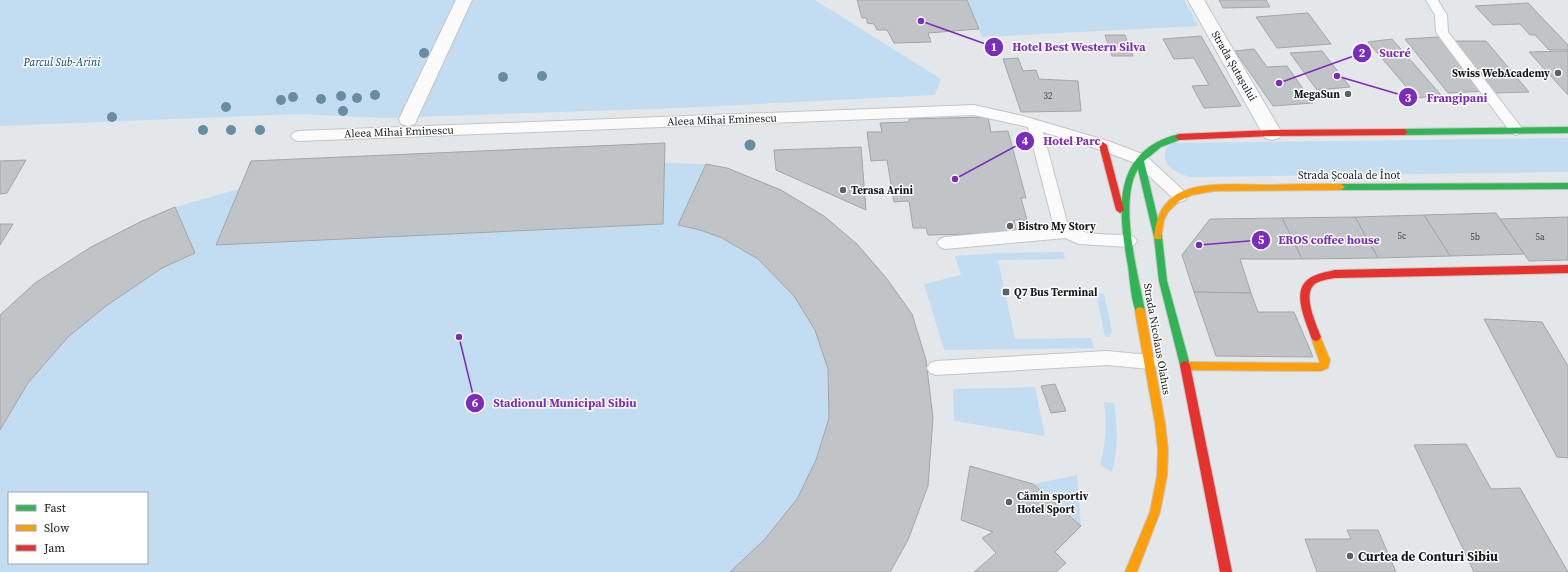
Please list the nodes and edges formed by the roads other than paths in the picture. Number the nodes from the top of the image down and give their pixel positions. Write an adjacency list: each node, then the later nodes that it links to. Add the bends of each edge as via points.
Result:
1 (464, 0): 4 (street)
2 (1196, 0): 8 (street, Strada Șutașului)
3 (1432, 0): 6 (lane, via 1443,21 1442,32)
4 (408, 119)
5 (1035, 126): 9 (lane, Aleea Mihai Eminescu, via 974,110); 10 (lane, Aleea Mihai Eminescu); 14 (lane, via 1060,224)
6 (1516, 130): 7 (street); 8 (street)
7 (1568, 130)
8 (1272, 133): 11 (street, Strada Nicolaus Olahus, via 1182,136 1158,144)
9 (298, 136)
10 (1103, 145): 11 (lane, Aleea Mihai Eminescu); 16 (street)
11 (1140, 159): 13 (lane); 15 (street); 16 (street, Strada Nicolaus Olahus, via 1128,180 1125,197)
12 (1566, 188): 13 (street, Strada Școala de Înot, via 1214,188 1196,190)
13 (1180, 196): 15 (street, Strada Școala de Înot, via 1170,204 1161,218)
14 (1066, 232): 16 (lane, via 1079,238); 17 (lane)
15 (1158, 237): 20 (street, Strada Nicolaus Olahus, via 1163,281)
16 (1129, 242): 19 (street, Strada Nicolaus Olahus)
17 (945, 243)
18 (1568, 269): 20 (street, via 1336,274 1321,277 1311,282 1305,291 1306,308 1325,365)
19 (1149, 362): 21 (lane, via 1107,358); 22 (street, Strada Nicolaus Olahus, via 1160,423 1162,476 1155,512)
20 (1185, 366): 23 (street, Strada Nicolaus Olahus)
21 (936, 368)
22 (1131, 572)
23 (1226, 572)

